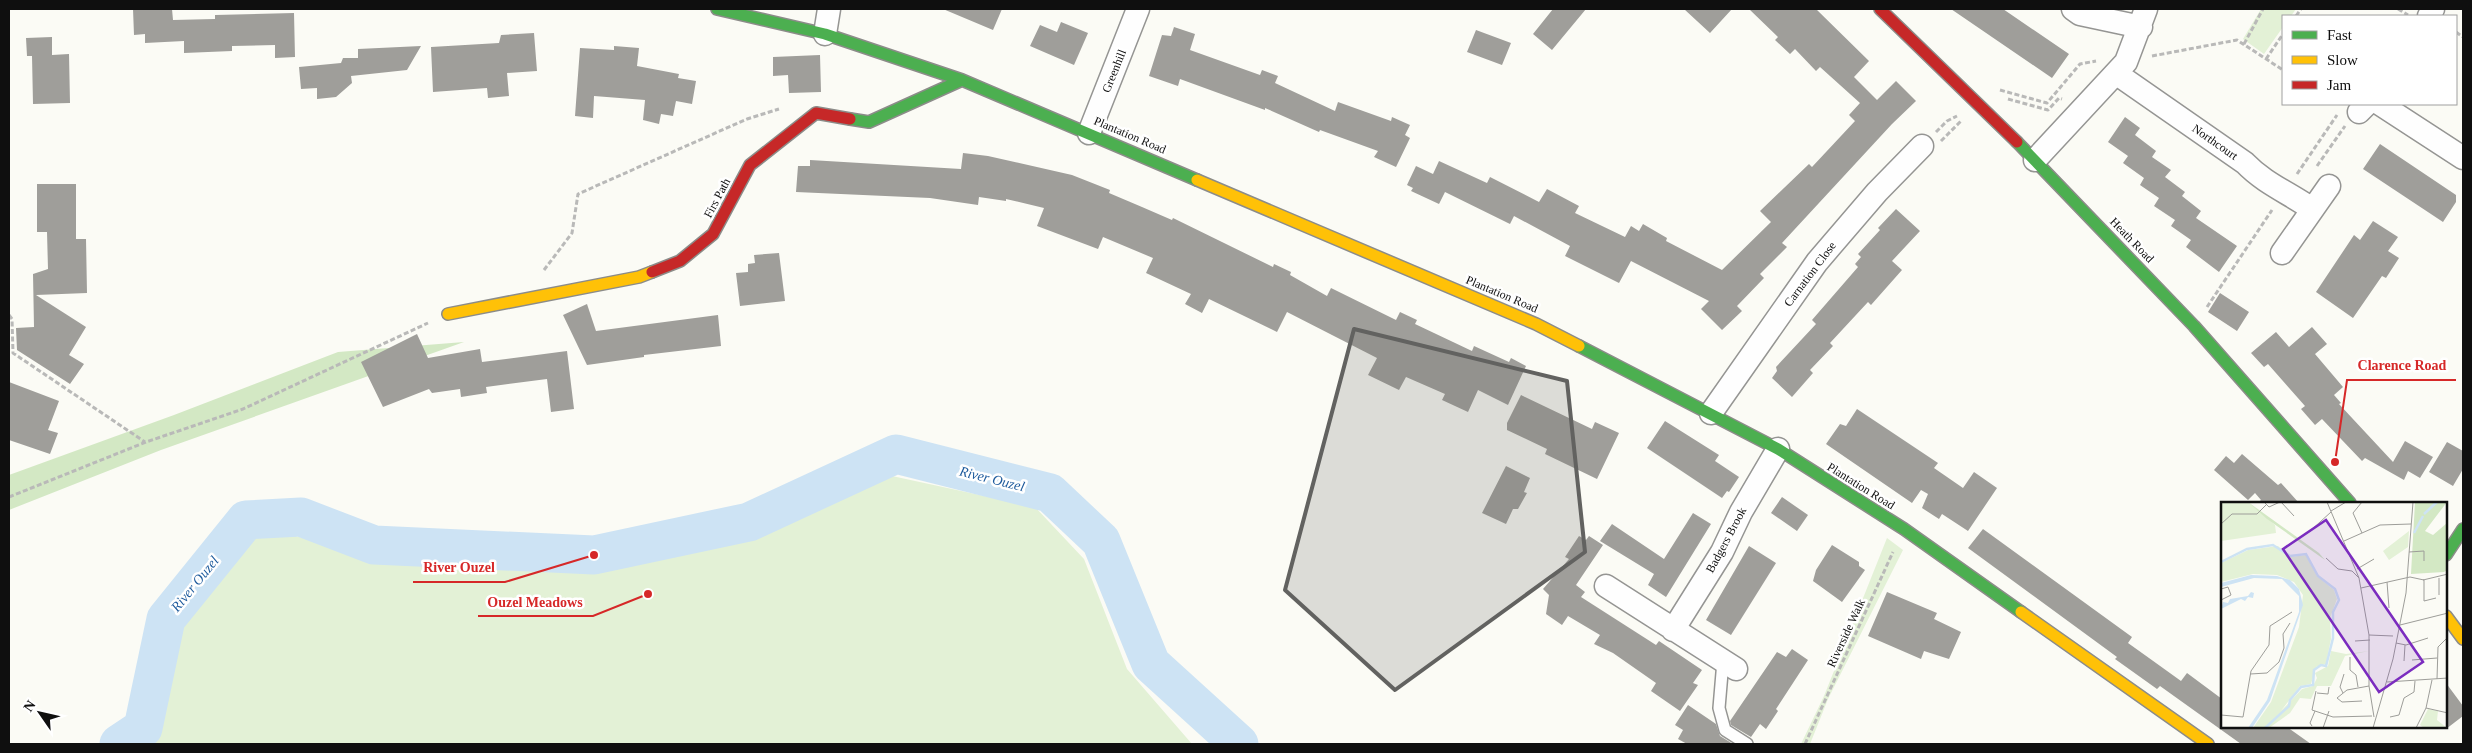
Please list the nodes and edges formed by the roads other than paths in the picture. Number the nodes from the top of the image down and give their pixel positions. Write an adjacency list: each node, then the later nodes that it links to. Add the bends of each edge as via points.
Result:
1 (717, 9): 7 (street, Plantation Road)
2 (829, 9): 7 (street)
3 (1138, 9): 11 (street, Greenhill)
4 (1880, 9): 14 (street, Heath Road)
5 (2073, 9): 6 (street, via 2080,14)
6 (2143, 18): 8 (street)
7 (825, 34): 9 (street, Plantation Road)
8 (2122, 68): 14 (street); 16 (street, Northcourt, via 2245,162 2260,178)
9 (962, 80): 11 (street, Plantation Road); 18 (street, Firs Path, via 869,122 816,113 750,165 713,234 680,261 639,277)
10 (2382, 105): 13 (street)
11 (1089, 133): 19 (street, Plantation Road, via 1536,324)
12 (1922, 146): 19 (street, Carnation Close, via 1816,262)
13 (2463, 158)
14 (2035, 160): 21 (street, Heath Road, via 2194,326)
15 (2322, 177): 16 (street)
16 (2312, 209): 17 (street)
17 (2282, 253)
18 (448, 314)
19 (1711, 413): 20 (street, Plantation Road)
20 (1778, 450): 26 (street, Badgers Brook, via 1741,512 1722,552); 30 (street, Plantation Road, via 1904,529)
21 (2349, 502)
22 (2463, 529): 23 (street)
23 (2447, 554)
24 (1606, 586): 26 (street)
25 (2447, 617): 27 (street)
26 (1673, 630): 28 (street)
27 (2463, 640)
28 (1730, 665): 29 (lane, via 1719,708 1725,730)
29 (1747, 744)
30 (2208, 744)

